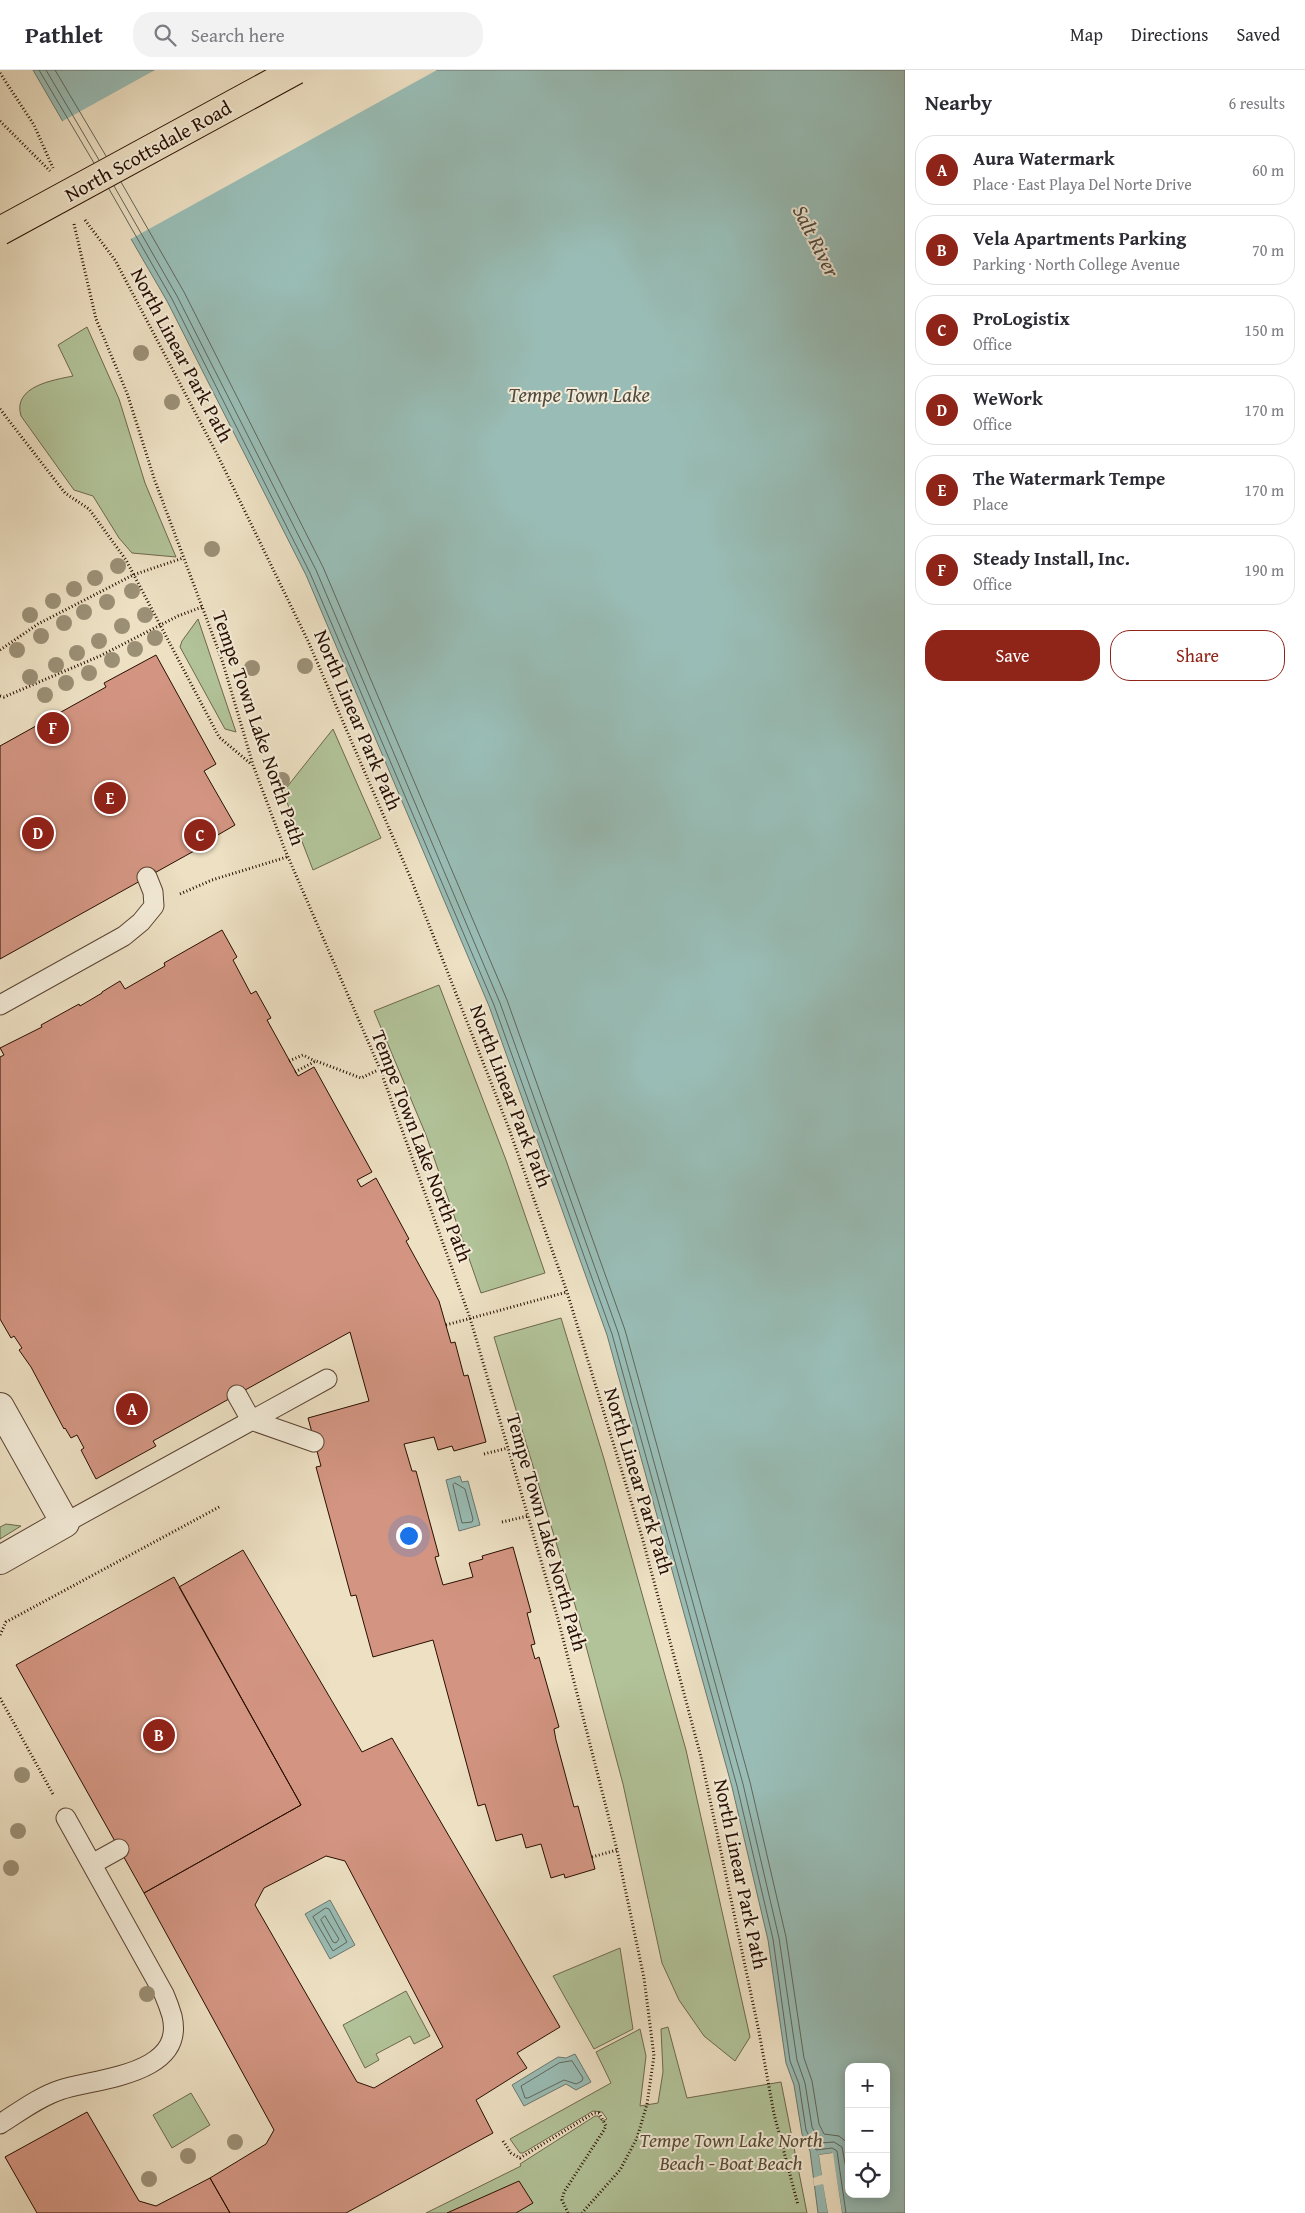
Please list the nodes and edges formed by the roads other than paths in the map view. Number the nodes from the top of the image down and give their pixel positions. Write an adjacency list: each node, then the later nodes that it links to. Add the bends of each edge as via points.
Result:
1 (296, 70): 2 (main road, North Scottsdale Road, bridge)
2 (0, 231)
3 (147, 877): 4 (lane, via 154,906 141,922 124,936)
4 (0, 1005)
5 (327, 1379): 8 (lane)
6 (237, 1395): 8 (lane)
7 (0, 1407): 10 (street)
8 (251, 1420): 9 (lane); 10 (lane)
9 (314, 1442)
10 (65, 1523): 11 (street)
11 (0, 1560)
12 (66, 1818): 14 (lane)
13 (119, 1849): 14 (lane)
14 (92, 1864): 15 (lane, via 164,1994 172,2017 173,2030 169,2042 145,2067 61,2090)
15 (0, 2124)

